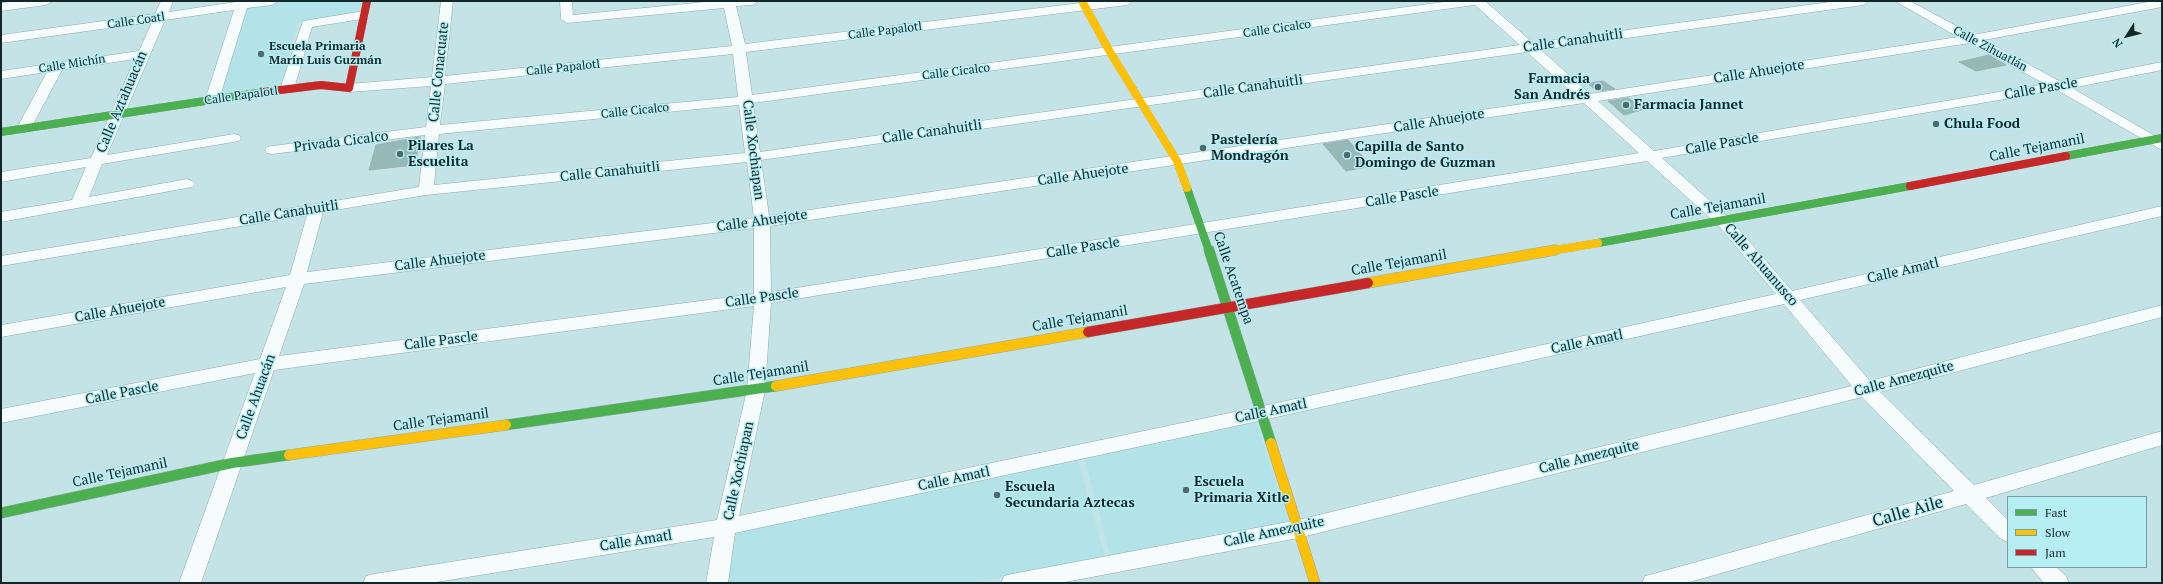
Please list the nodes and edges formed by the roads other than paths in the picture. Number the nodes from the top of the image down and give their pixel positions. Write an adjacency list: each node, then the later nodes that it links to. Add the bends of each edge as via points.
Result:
1 (46, 1): 16 (street)
2 (167, 1): 18 (street, Calle Aztahuacán)
3 (272, 1): 15 (street, Calle Coatl)
4 (367, 1): 17 (street)
5 (447, 1): 28 (street, Calle Conacuate)
6 (566, 1): 12 (street, via 567,18)
7 (753, 1): 12 (street)
8 (1127, 1): 14 (street, Calle Papalotl)
9 (1478, 1): 21 (street, Calle Ahuanusco); 23 (street, Calle Cicalco)
10 (1863, 1): 21 (street, Calle Canahuitli)
11 (1901, 1): 20 (street, Calle Zihuatlán)
12 (730, 2): 22 (street, Calle Xochiapan)
13 (2162, 3): 20 (street, Calle Ahuejote)
14 (1083, 4): 22 (street, Calle Papalotl); 23 (street, Calle Acatempa)
15 (242, 5): 18 (street, Calle Coatl); 33 (street)
16 (1, 7)
17 (364, 15): 30 (street); 31 (street, via 307,24)
18 (159, 18): 19 (street, Calle Coatl); 24 (street, Calle Aztahuacán)
19 (1, 39)
20 (1971, 40): 29 (street, Calle Zihuatlán); 32 (street, Calle Ahuejote)
21 (1530, 47): 32 (street, Calle Ahuanusco); 35 (street, Calle Canahuitli)
22 (739, 49): 28 (street, Calle Papalotl); 34 (street, Calle Xochiapan)
23 (1110, 52): 34 (street, Calle Cicalco); 35 (street, Calle Acatempa)
24 (143, 54): 26 (street, Calle Michín); 36 (street, Calle Aztahuacán)
25 (2162, 66): 29 (street, Calle Pascle)
26 (57, 67): 27 (street, Calle Michín); 37 (street)
27 (1, 75)
28 (439, 81): 30 (street, Calle Papalotl); 38 (street, Calle Conacuate)
29 (2059, 86): 41 (street, Calle Zihuatlán); 43 (street, Calle Pascle)
30 (348, 88): 31 (street, Calle Papalotl, via 321,84)
31 (287, 89): 33 (street, Calle Papalotl)
32 (1586, 99): 43 (street, Calle Ahuanusco); 46 (street, Calle Ahuejote)
33 (212, 100): 36 (street, Calle Papalotl)
34 (746, 100): 38 (street, Calle Cicalco); 44 (street, Calle Xochiapan)
35 (1143, 103): 44 (street, Calle Canahuitli); 46 (street, Calle Acatempa)
36 (116, 114): 37 (street, Calle Papalotl); 45 (street, Calle Aztahuacán)
37 (24, 128): 39 (street, Calle Papalotl)
38 (433, 130): 42 (street, Privada Cicalco); 49 (street, Calle Conacuate)
39 (1, 132)
40 (234, 138): 45 (street)
41 (2159, 141): 54 (street, Calle Tejamanil)
42 (272, 150)
43 (1650, 156): 54 (street, Calle Ahuanusco); 56 (street, Calle Pascle)
44 (754, 157): 49 (street, Calle Canahuitli); 55 (street, Calle Xochiapan)
45 (98, 161): 47 (street); 50 (street, Calle Aztahuacán)
46 (1177, 161): 55 (street, Calle Ahuejote); 56 (street, Calle Acatempa)
47 (1, 177)
48 (187, 184): 50 (street)
49 (426, 190): 51 (street, Calle Canahuitli)
50 (78, 203): 53 (street)
51 (316, 209): 57 (street, Calle Canahuitli); 58 (street, Calle Ahuacán)
52 (2162, 211): 59 (street, Calle Amatl)
53 (1, 217)
54 (1723, 221): 59 (street, Calle Ahuanusco); 61 (street, Calle Tejamanil)
55 (762, 222): 58 (street, Calle Ahuejote); 60 (street, Calle Xochiapan)
56 (1202, 229): 60 (street, Calle Pascle); 61 (street, Calle Acatempa)
57 (1, 261)
58 (297, 279): 63 (street, Calle Ahuejote); 64 (street, Calle Ahuacán)
59 (1789, 297): 65 (street, Calle Ahuanusco); 67 (street, Calle Amatl)
60 (763, 299): 64 (street, Calle Pascle); 66 (street, Calle Xochiapan)
61 (1229, 308): 66 (street, Calle Tejamanil); 67 (street, Calle Acatempa)
62 (2162, 311): 65 (street, Calle Amezquite)
63 (1, 331)
64 (268, 364): 68 (street, Calle Pascle); 70 (street, Calle Ahuacán)
65 (1866, 389): 71 (street, Calle Ahuanusco); 74 (street, Calle Amezquite)
66 (756, 390): 70 (street, Calle Tejamanil); 73 (street, Calle Xochiapan)
67 (1263, 413): 73 (street, Calle Amatl); 74 (street, Calle Acatempa)
68 (1, 416)
69 (2162, 438): 71 (street, Calle Aile)
70 (232, 463): 72 (street, Calle Tejamanil); 77 (street, Calle Ahuacán)
71 (1969, 495): 75 (street, Calle Ahuanusco); 82 (street, Calle Aile)
72 (1, 513)
73 (726, 527): 78 (street, Calle Amatl); 79 (street, Calle Xochiapan)
74 (1298, 529): 80 (street, Calle Amezquite); 81 (street, Calle Acatempa)
75 (2007, 532)
76 (2043, 568): 83 (street)
77 (187, 582)
78 (374, 583)
79 (717, 583)
80 (1012, 583)
81 (1315, 583)
82 (1653, 583)
83 (2058, 583)

